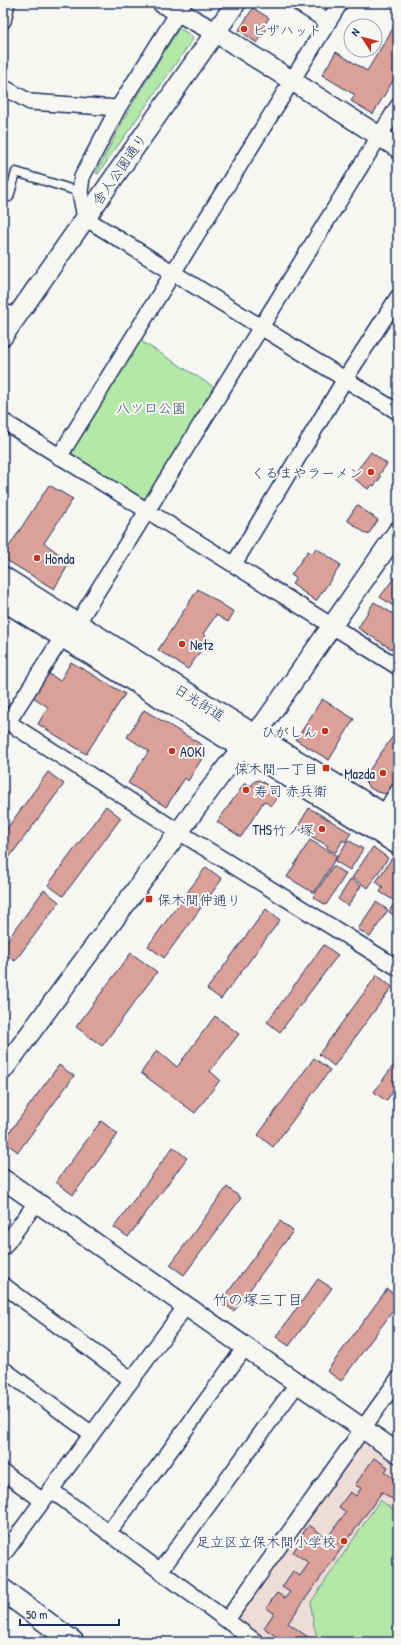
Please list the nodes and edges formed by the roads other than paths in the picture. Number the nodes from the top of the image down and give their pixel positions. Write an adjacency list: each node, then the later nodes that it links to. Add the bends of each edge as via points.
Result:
1 (7, 3): 6 (street)
2 (236, 3): 8 (street, 舎人公園通り)
3 (298, 3): 7 (street)
4 (340, 3): 7 (street)
5 (175, 6): 8 (street); 12 (street)
6 (3, 21)
7 (328, 22): 9 (street)
8 (215, 32): 9 (street); 17 (street, 舎人公園通り)
9 (292, 81): 13 (street); 18 (street)
10 (3, 86): 12 (street, via 30,102)
11 (398, 106): 13 (street)
12 (118, 108): 15 (street, via 82,177)
13 (379, 136): 14 (street); 21 (street)
14 (398, 148)
15 (80, 192): 16 (lane, via 16,172); 17 (street)
16 (9, 197)
17 (85, 218): 18 (street); 20 (street, 舎人公園通り)
18 (173, 272): 21 (street); 26 (street)
19 (398, 297): 23 (street)
20 (10, 314): 22 (street, 舎人公園通り)
21 (261, 327): 23 (street); 27 (street)
22 (3, 336)
23 (346, 379): 24 (street); 29 (street)
24 (398, 412)
25 (3, 421): 26 (street)
26 (59, 457): 27 (street)
27 (149, 511): 29 (street); 33 (street)
28 (398, 531): 32 (street)
29 (234, 564): 32 (street)
30 (3, 578): 33 (highway, 日光街道)
31 (3, 599): 33 (highway, 日光街道)
32 (332, 626): 34 (street); 36 (street)
33 (70, 630): 35 (street); 36 (highway, 日光街道)
34 (398, 666)
35 (6, 720): 39 (street)
36 (248, 742): 38 (highway, 日光街道); 39 (street); 40 (highway, 日光街道)
37 (398, 792): 38 (street)
38 (391, 820)
39 (179, 832): 41 (street); 42 (street)
40 (398, 843)
41 (397, 965)
42 (3, 1070)
43 (3, 1179): 44 (street)
44 (36, 1202): 45 (street); 47 (street)
45 (3, 1248)
46 (3, 1285): 51 (street)
47 (186, 1306): 48 (street); 51 (street)
48 (246, 1346): 52 (street); 58 (street)
49 (3, 1369): 54 (street)
50 (398, 1379): 53 (street)
51 (132, 1380): 54 (street)
52 (298, 1383): 53 (street); 60 (street)
53 (364, 1428): 55 (street); 62 (street)
54 (92, 1434): 57 (street)
55 (398, 1452)
56 (3, 1472): 57 (street)
57 (47, 1496): 58 (street); 59 (street)
58 (108, 1533): 60 (street)
59 (3, 1555)
60 (160, 1571): 62 (street)
61 (3, 1590): 63 (main road)
62 (227, 1620): 64 (street)
63 (72, 1642)
64 (256, 1642)

